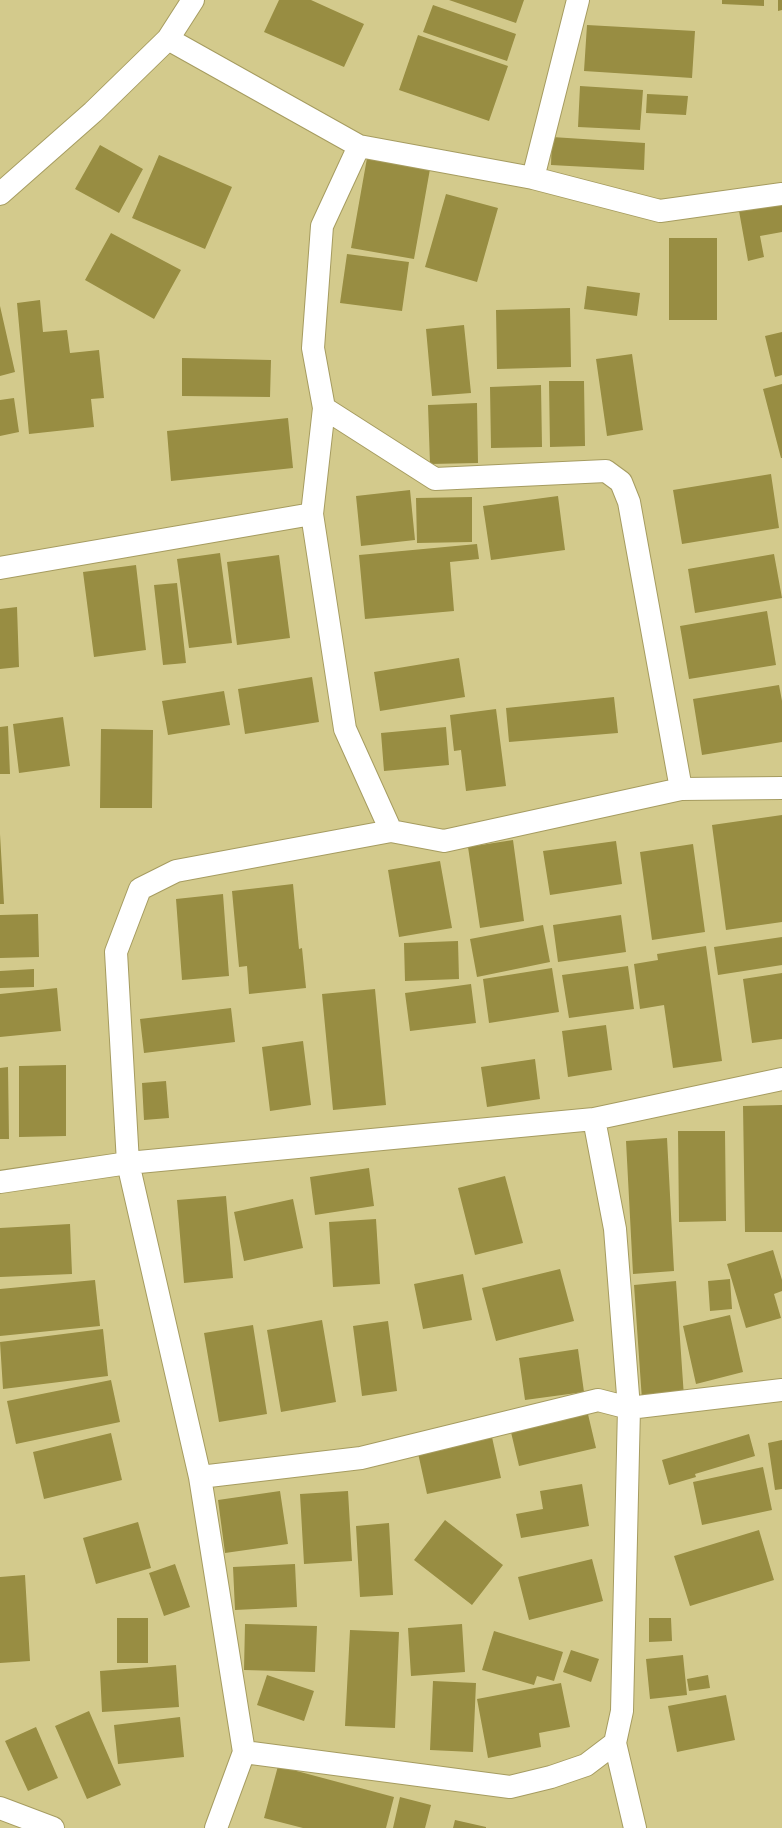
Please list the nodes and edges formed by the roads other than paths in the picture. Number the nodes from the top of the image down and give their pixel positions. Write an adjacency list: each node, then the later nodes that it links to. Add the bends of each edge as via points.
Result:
1 (193, 0): 3 (street)
2 (578, 0): 5 (street)
3 (168, 39): 4 (street); 6 (street, via 93,112)
4 (359, 146): 5 (street); 8 (street, via 322,226 313,348)
5 (533, 178): 7 (street, via 660,211)
6 (0, 194)
7 (782, 194)
8 (324, 408): 9 (street); 12 (street, via 435,479 606,471 621,482 629,502)
9 (312, 514): 10 (street); 13 (street, via 345,729)
10 (0, 568)
11 (782, 788): 12 (street)
12 (682, 789): 13 (street, via 444,841)
13 (391, 831): 16 (street, via 176,871 140,889 116,952)
14 (782, 1079): 15 (street)
15 (594, 1119): 16 (street); 19 (street, via 615,1229)
16 (128, 1163): 17 (street); 20 (street)
17 (0, 1182)
18 (782, 1390): 19 (street)
19 (629, 1408): 20 (street, via 598,1400 361,1458); 21 (street, via 622,1711)
20 (200, 1477): 22 (street)
21 (616, 1743): 22 (street, via 586,1765 510,1787); 26 (street)
22 (244, 1752): 25 (street)
23 (0, 1808): 24 (street)
24 (51, 1828)
25 (216, 1828)
26 (635, 1828)

